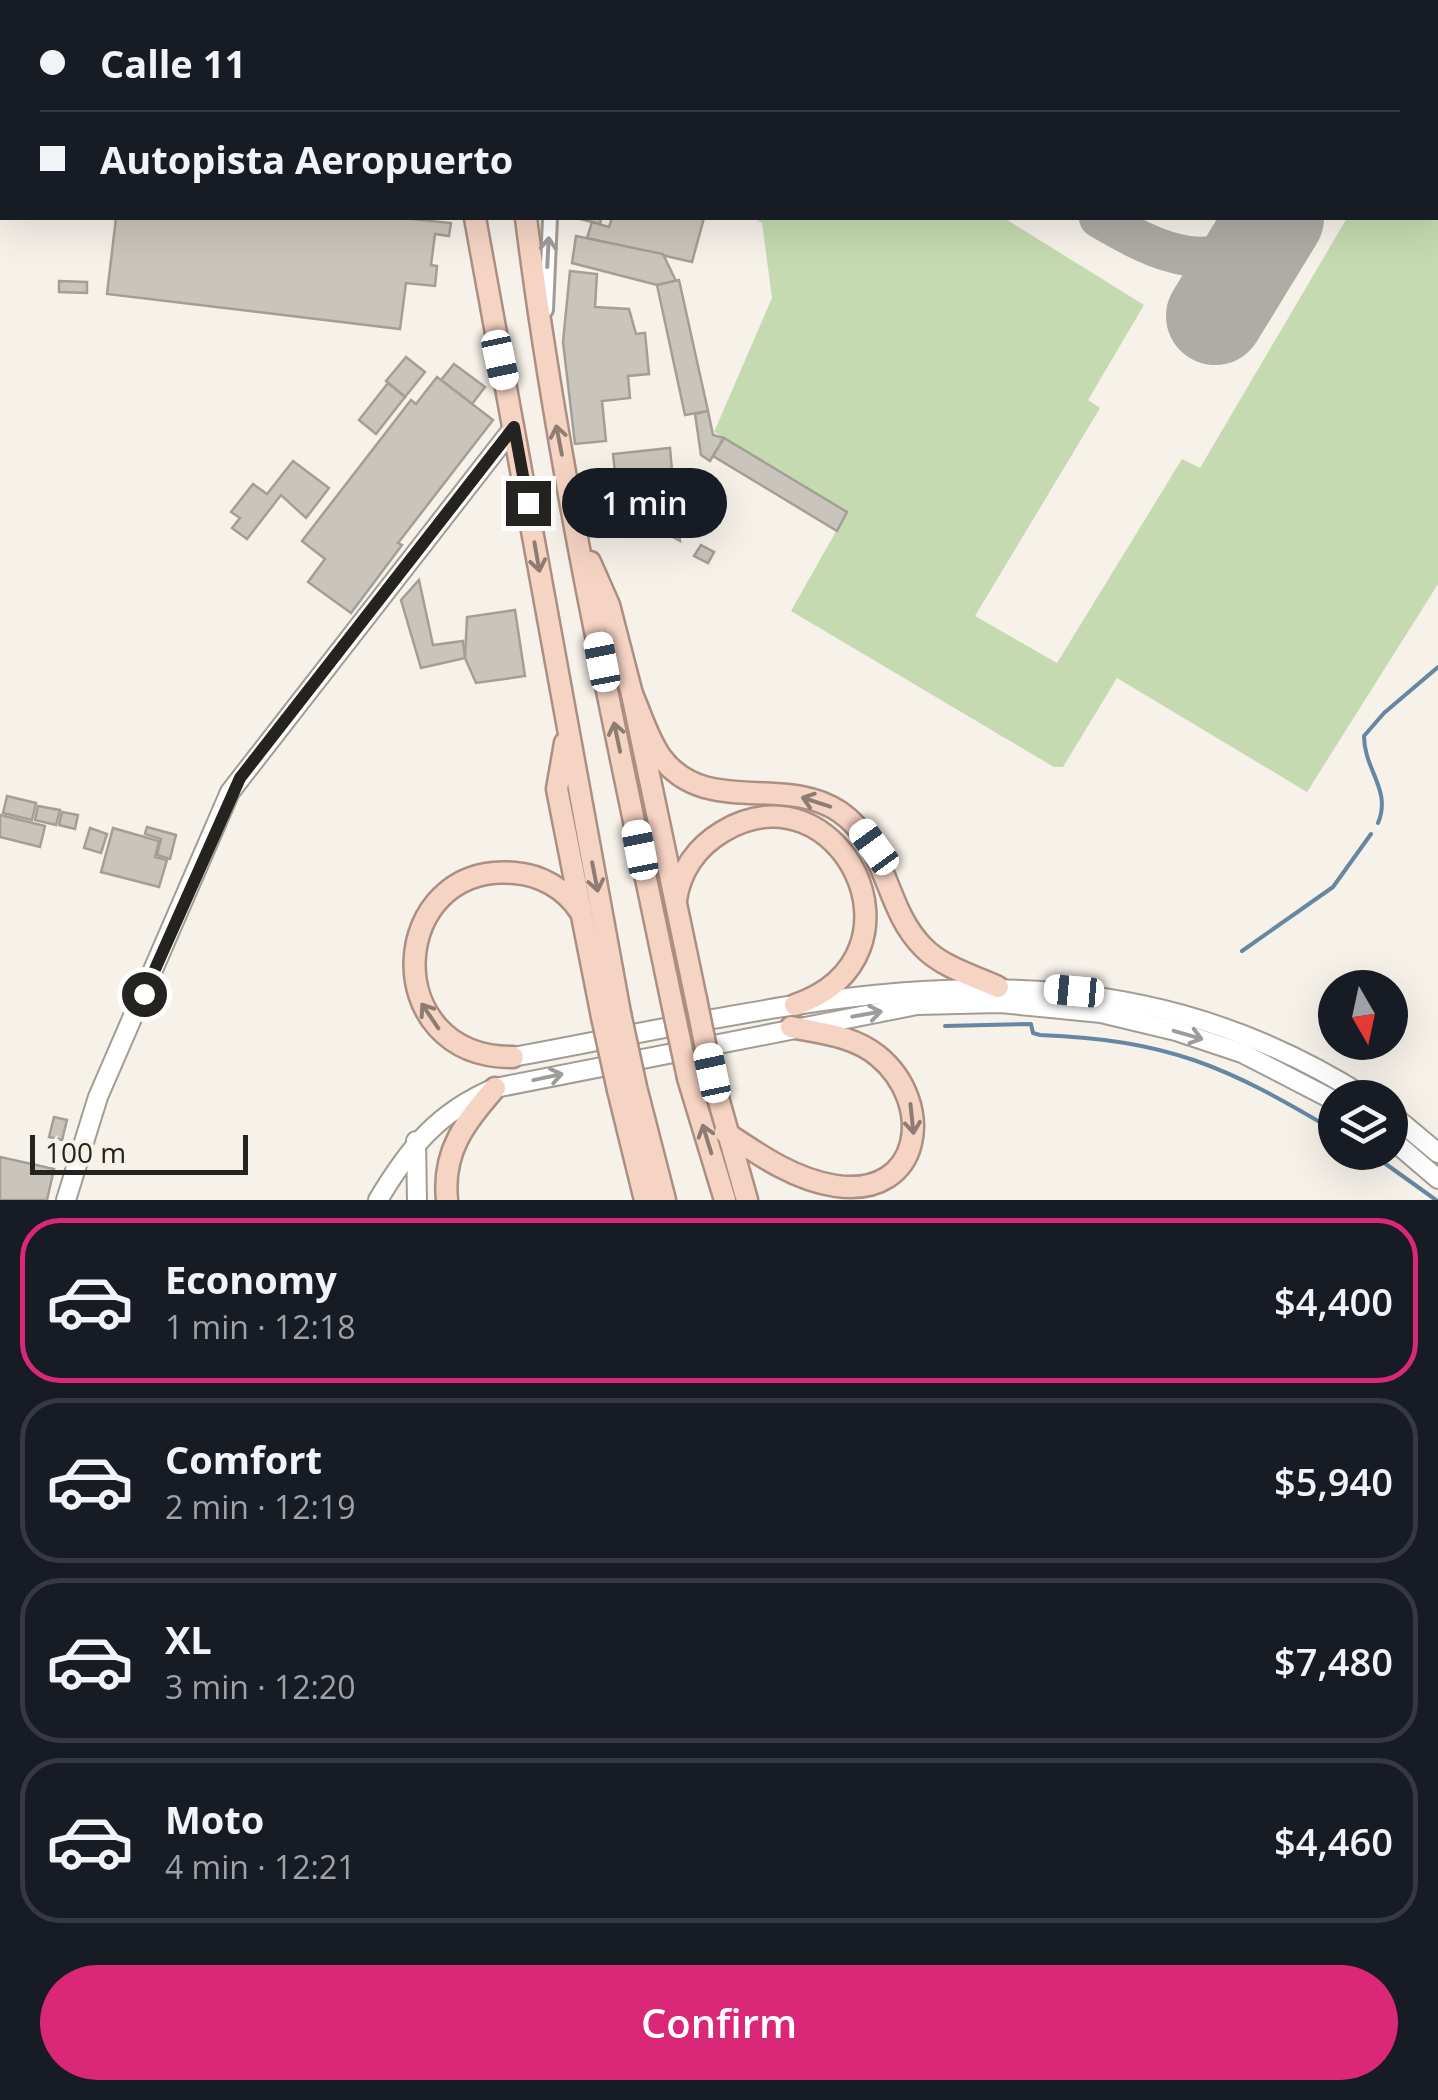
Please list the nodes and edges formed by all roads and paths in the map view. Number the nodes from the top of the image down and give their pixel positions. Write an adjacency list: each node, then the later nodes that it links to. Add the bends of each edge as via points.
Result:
1 (475, 220): 5 (highway)
2 (526, 220): 4 (highway)
3 (550, 220): 4 (street, one-way to 3)
4 (543, 357): 6 (highway, one-way to 4)
5 (514, 427): 8 (highway, one-way to 8); 27 (main road, via 230,792 98,1097)
6 (574, 524): 7 (highway, via 609,604); 32 (highway, one-way to 6, bridge, via 688,1078)
7 (632, 694): 10 (highway); 11 (highway, one-way to 7, via 920,945 857,824 808,798 736,794 684,779 662,757)
8 (568, 731): 9 (highway, via 557,790); 13 (highway, one-way to 13)
9 (579, 910): 13 (highway); 15 (highway, one-way to 9, via 474,1052 431,1020 413,971 419,932 450,890 486,874 539,878)
10 (678, 912): 12 (highway, via 685,871 726,829 782,819 835,842 864,892 864,936 834,985); 21 (highway, bridge)
11 (998, 986): 12 (main road, via 920,988); 16 (main road, via 1106,995 1188,1014 1279,1049)
12 (795, 1005): 15 (main road)
13 (611, 1015): 18 (highway, bridge)
14 (790, 1027): 17 (main road, one-way to 14); 19 (main road, one-way to 19, via 917,1005 1000,1003 1101,1013 1242,1052); 21 (highway, one-way to 21, via 856,1043 877,1054 899,1079 915,1125 904,1160 875,1183 837,1186 781,1168)
15 (513, 1057)
16 (1334, 1080)
17 (496, 1088): 22 (main road, via 461,1104); 30 (highway, via 454,1143)
18 (627, 1089): 26 (highway); 31 (highway)
19 (1318, 1092)
20 (1408, 1128): 24 (main road)
21 (725, 1132): 33 (highway)
22 (416, 1140): 28 (main road); 29 (main road)
23 (1408, 1153): 25 (main road)
24 (1438, 1153)
25 (1438, 1179)
26 (642, 1194)
27 (66, 1200)
28 (378, 1200)
29 (417, 1200)
30 (447, 1200)
31 (665, 1200)
32 (725, 1200)
33 (747, 1200)

